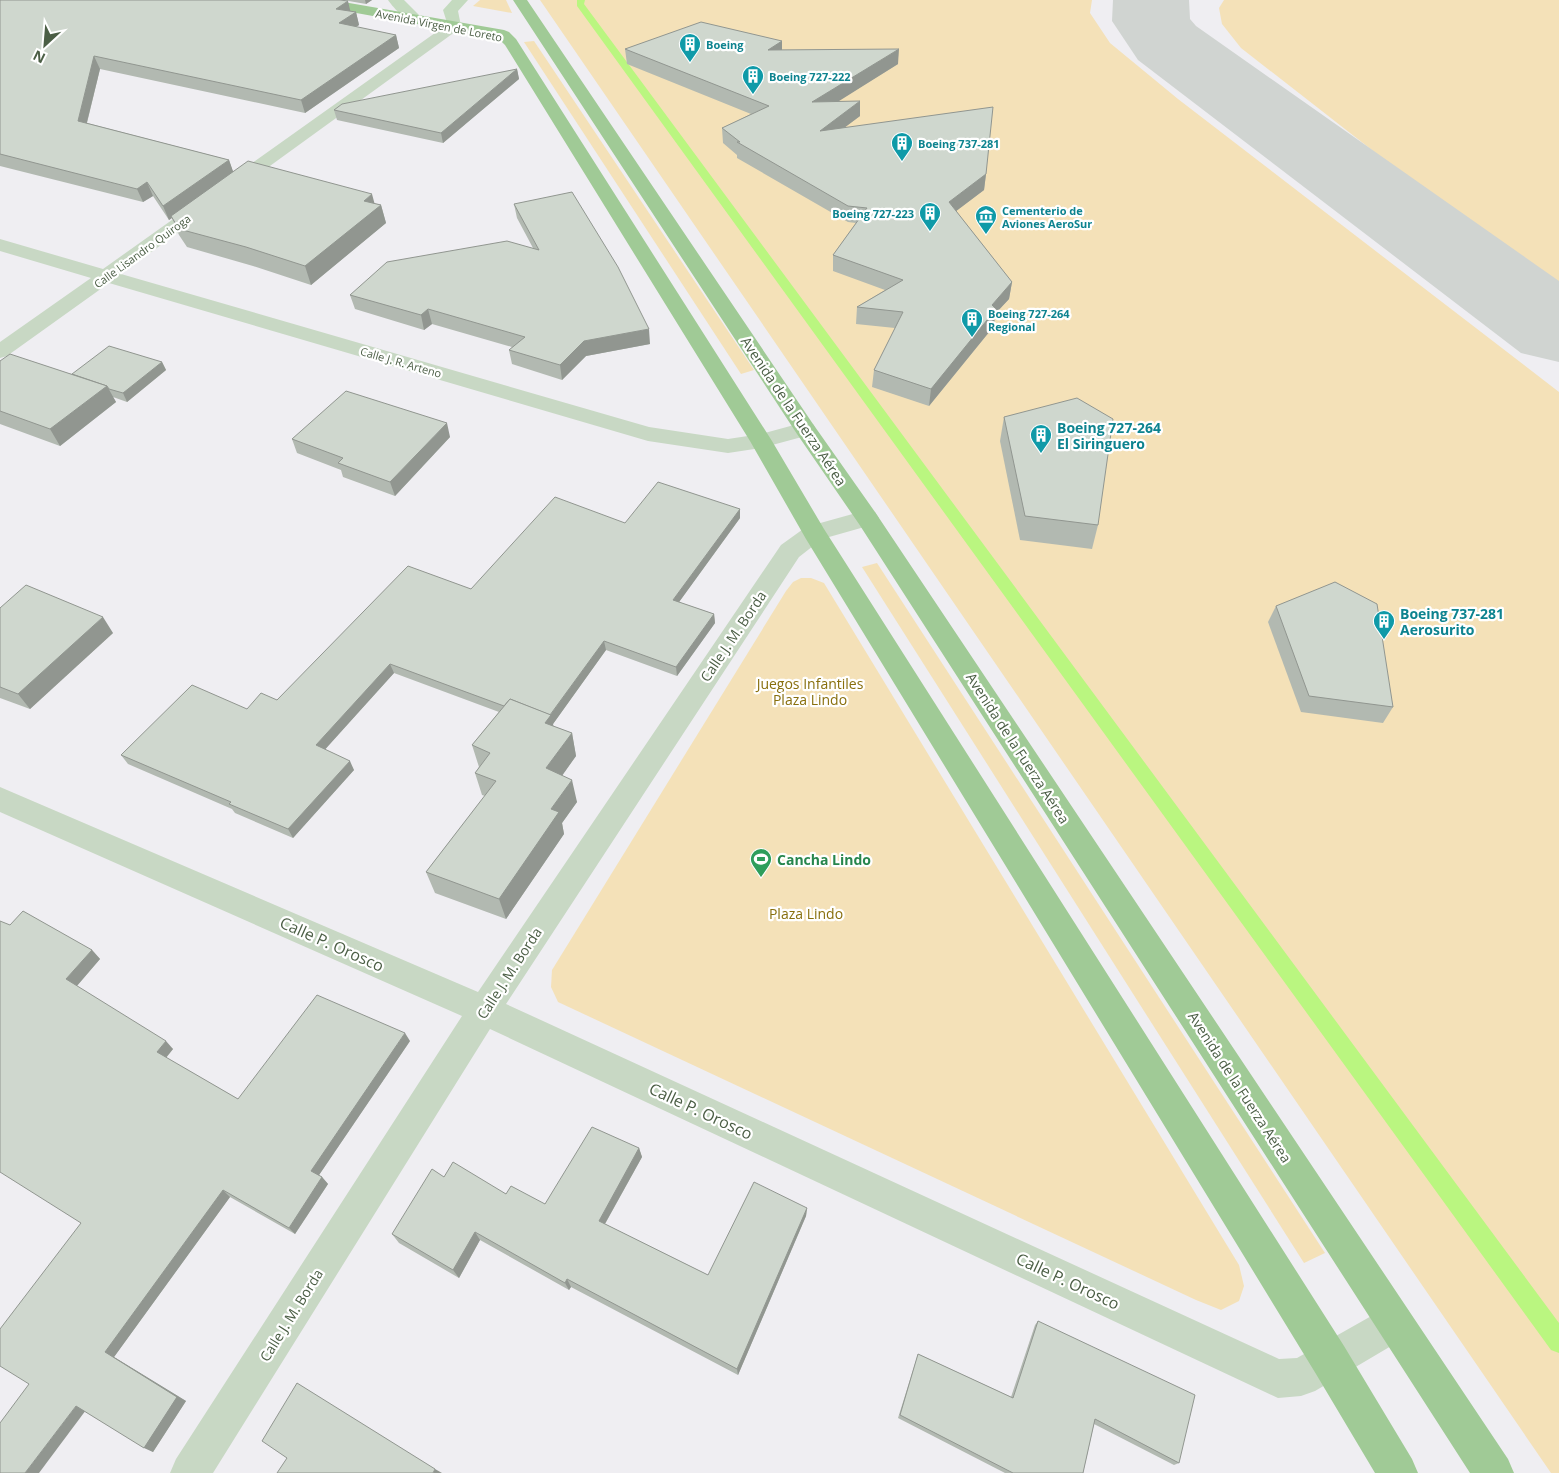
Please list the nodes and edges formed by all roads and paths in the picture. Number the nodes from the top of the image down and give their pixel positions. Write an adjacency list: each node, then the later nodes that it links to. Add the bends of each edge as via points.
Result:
1 (307, 0): 5 (highway, Avenida Virgen de Loreto)
2 (395, 0): 5 (main road)
3 (461, 0): 7 (main road)
4 (520, 0): 9 (highway, Avenida de la Fuerza Aérea)
5 (424, 10): 7 (highway, Avenida Virgen de Loreto)
6 (470, 14): 7 (highway, Avenida Virgen de Loreto)
7 (452, 18): 11 (street, Calle Lisandro Quiroga); 14 (highway, Avenida Virgen de Loreto, via 504,35 511,42)
8 (518, 22): 9 (highway, Avenida Virgen de Loreto)
9 (538, 25): 13 (highway, Avenida de la Fuerza Aérea)
10 (0, 245): 11 (street, Calle J. R. Arteno)
11 (108, 276): 12 (street, Calle Lisandro Quiroga); 14 (street, Calle J. R. Arteno, via 648,434 728,446)
12 (0, 352)
13 (805, 429): 14 (street, Calle J. R. Arteno); 15 (highway, Avenida de la Fuerza Aérea)
14 (761, 441): 16 (highway)
15 (868, 518): 16 (street, Calle J. M. Borda); 19 (highway, Avenida de la Fuerza Aérea)
16 (814, 534): 18 (street, Calle J. M. Borda, via 790,551); 20 (highway)
17 (0, 799): 18 (street, Calle P. Orosco)
18 (484, 1010): 20 (street, Calle P. Orosco, via 1278,1379 1301,1377); 21 (street, Calle J. M. Borda)
19 (1394, 1323): 20 (street, Calle P. Orosco); 23 (highway, Avenida de la Fuerza Aérea)
20 (1330, 1360): 22 (highway)
21 (190, 1473)
22 (1398, 1473)
23 (1494, 1473)

